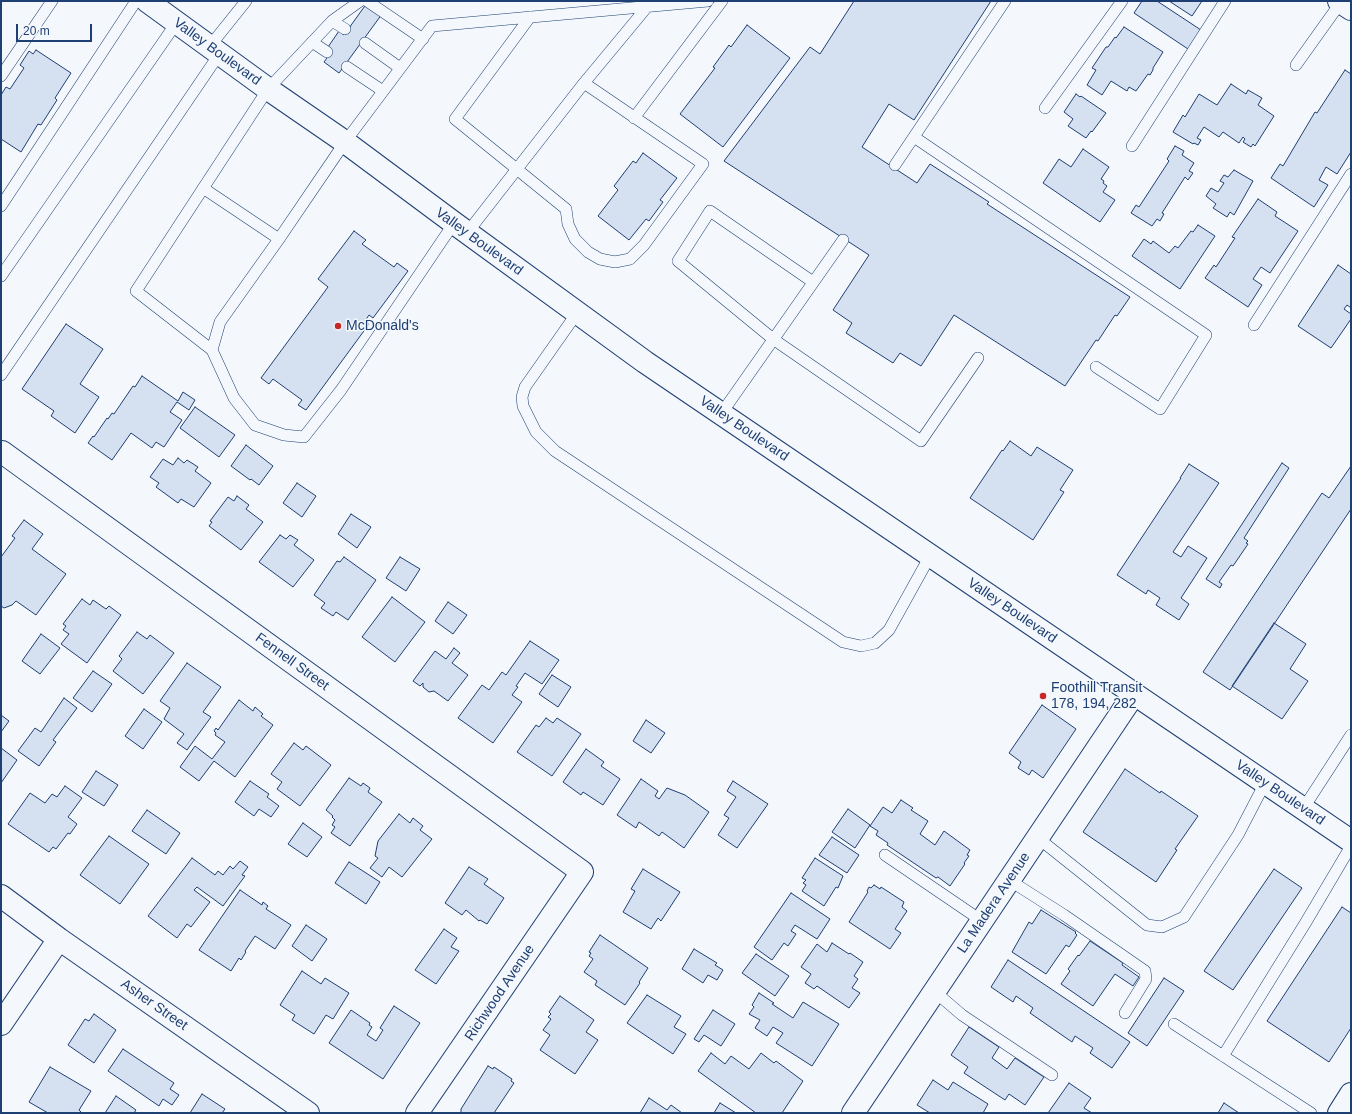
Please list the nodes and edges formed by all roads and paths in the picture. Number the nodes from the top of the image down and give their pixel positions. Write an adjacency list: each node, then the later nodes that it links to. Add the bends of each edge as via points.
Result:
1 (52, 1): 26 (lane)
2 (136, 1): 39 (lane)
3 (147, 1): 16 (street, Valley Boulevard)
4 (246, 1): 21 (lane)
5 (360, 1): 15 (lane)
6 (367, 1): 18 (lane)
7 (708, 1): 13 (lane)
8 (722, 1): 31 (lane)
9 (1005, 1): 32 (lane)
10 (1122, 1): 30 (lane)
11 (1225, 1): 34 (lane)
12 (1344, 4): 23 (lane)
13 (647, 7): 14 (lane); 27 (lane)
14 (530, 17): 18 (lane, via 432,26); 36 (lane, via 455,119)
15 (332, 21): 17 (lane); 19 (lane)
16 (176, 22): 21 (street, Valley Boulevard); 43 (lane)
17 (345, 29)
18 (422, 39): 25 (lane)
19 (312, 42): 22 (lane); 28 (lane)
20 (365, 43): 25 (lane)
21 (215, 50): 28 (street, Valley Boulevard); 51 (lane)
22 (327, 52)
23 (1296, 65)
24 (347, 67): 29 (lane)
25 (400, 68): 29 (lane)
26 (1, 76)
27 (584, 83): 31 (lane); 36 (lane)
28 (268, 88): 33 (street, Valley Boulevard); 38 (lane)
29 (383, 91): 33 (lane)
30 (1045, 108)
31 (634, 118): 36 (lane, via 703,164 630,259 615,262 600,259 588,252 575,239 568,224 566,209)
32 (914, 137): 35 (lane); 50 (lane, via 1206,335 1160,409)
33 (345, 142): 40 (street, Valley Boulevard); 41 (lane)
34 (1132, 146)
35 (895, 165)
36 (517, 169): 40 (lane)
37 (1351, 174): 46 (lane)
38 (204, 188): 41 (lane); 48 (lane, via 136,291)
39 (1, 206)
40 (460, 228): 45 (street, Valley Boulevard); 48 (lane, via 304,436 284,435 254,425 234,398)
41 (279, 239): 48 (lane, via 220,322)
42 (843, 240): 44 (lane)
43 (1, 276)
44 (813, 282): 47 (lane); 47 (lane, via 710,211 678,261)
45 (577, 313): 52 (street, Valley Boulevard); 54 (lane, via 525,387 522,398 523,406 536,432 555,451 843,642 861,646 875,642 889,630)
46 (1254, 325)
47 (773, 339): 49 (lane, via 921,441); 52 (lane)
48 (212, 350)
49 (978, 358)
50 (1096, 367)
51 (1, 375)
52 (721, 414): 54 (street, Valley Boulevard)
53 (2, 452): 63 (street, Fennell Street)
54 (930, 556): 55 (street, Valley Boulevard)
55 (1134, 694): 57 (street, Valley Boulevard); 59 (street, La Madera Avenue)
56 (1351, 735): 58 (lane)
57 (1265, 783): 58 (street, Valley Boulevard); 59 (lane, via 1238,835 1184,917 1162,927 1147,925)
58 (1302, 808): 60 (street, Valley Boulevard)
59 (1038, 838): 64 (street, La Madera Avenue)
60 (1351, 841)
61 (1351, 846): 72 (lane)
62 (885, 855): 66 (lane)
63 (582, 872): 76 (street, Richwood Avenue)
64 (1009, 880): 66 (street, La Madera Avenue); 69 (lane, via 1145,971 1146,979)
65 (1, 896): 67 (street, Asher Street)
66 (982, 921): 68 (street, La Madera Avenue)
67 (59, 938): 70 (street); 75 (street, Asher Street)
68 (934, 992): 73 (lane, via 962,1015); 77 (street, La Madera Avenue)
69 (1125, 1013)
70 (1, 1024)
71 (1174, 1024): 72 (lane)
72 (1223, 1056): 78 (lane)
73 (1052, 1076)
74 (1351, 1094): 79 (street)
75 (308, 1113)
76 (417, 1113)
77 (853, 1113)
78 (1311, 1113)
79 (1339, 1113)

